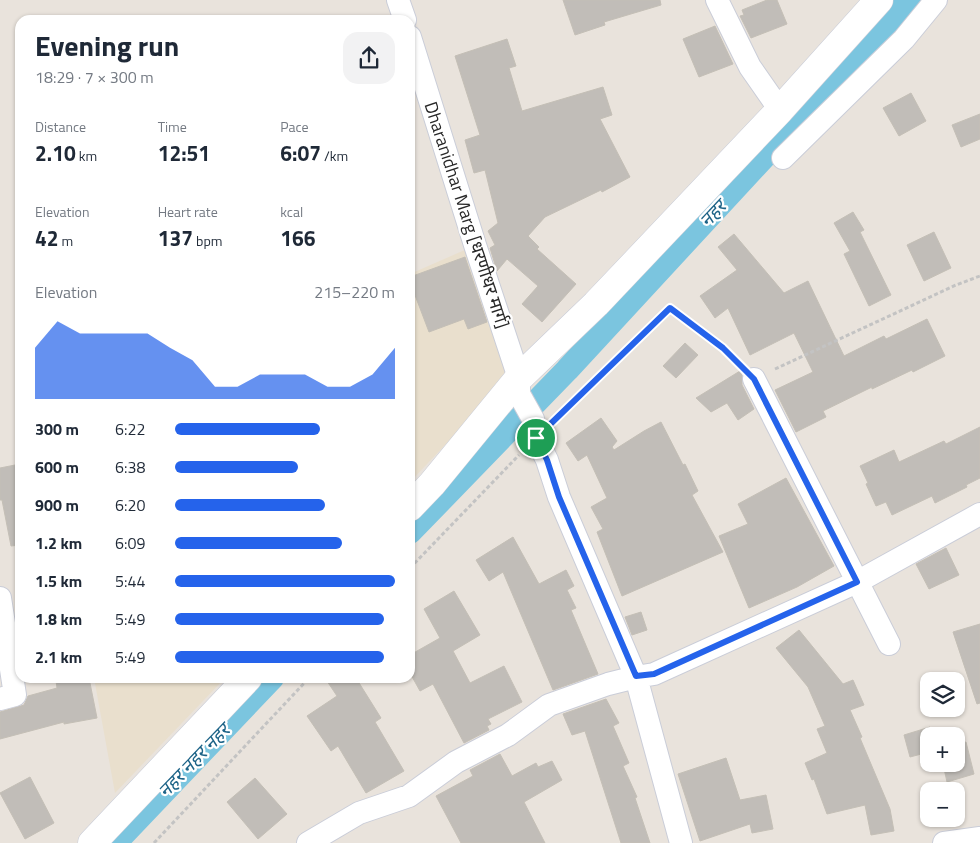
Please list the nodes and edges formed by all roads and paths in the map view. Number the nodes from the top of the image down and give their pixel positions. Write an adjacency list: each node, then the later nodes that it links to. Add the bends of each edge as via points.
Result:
1 (398, 0): 5 (street)
2 (717, 0): 7 (street, via 750,67)
3 (879, 0): 7 (street)
4 (936, 0): 8 (street, via 904,39)
5 (403, 15)
6 (415, 53): 11 (street, Dharanidhar Marg [धरणीधर मार्ग])
7 (780, 110): 11 (street)
8 (783, 158)
9 (980, 276): 10 (path)
10 (754, 379): 12 (path, via 723,348 670,308); 16 (street)
11 (519, 386): 12 (street, Dharanidhar Marg [धरणीधर मार्ग]); 13 (street)
12 (535, 429): 15 (path); 19 (street, via 559,497)
13 (415, 502)
14 (980, 514): 16 (street)
15 (415, 562)
16 (857, 582): 18 (street); 19 (street, via 654,674)
17 (0, 598): 22 (street, via 15,695)
18 (889, 644)
19 (636, 676): 26 (street, via 549,705 508,735 456,762 408,796 359,813); 27 (street)
20 (243, 683): 24 (street)
21 (304, 683): 25 (path)
22 (0, 699)
23 (980, 838): 28 (street)
24 (92, 843)
25 (154, 843)
26 (308, 843)
27 (680, 843)
28 (944, 843)

